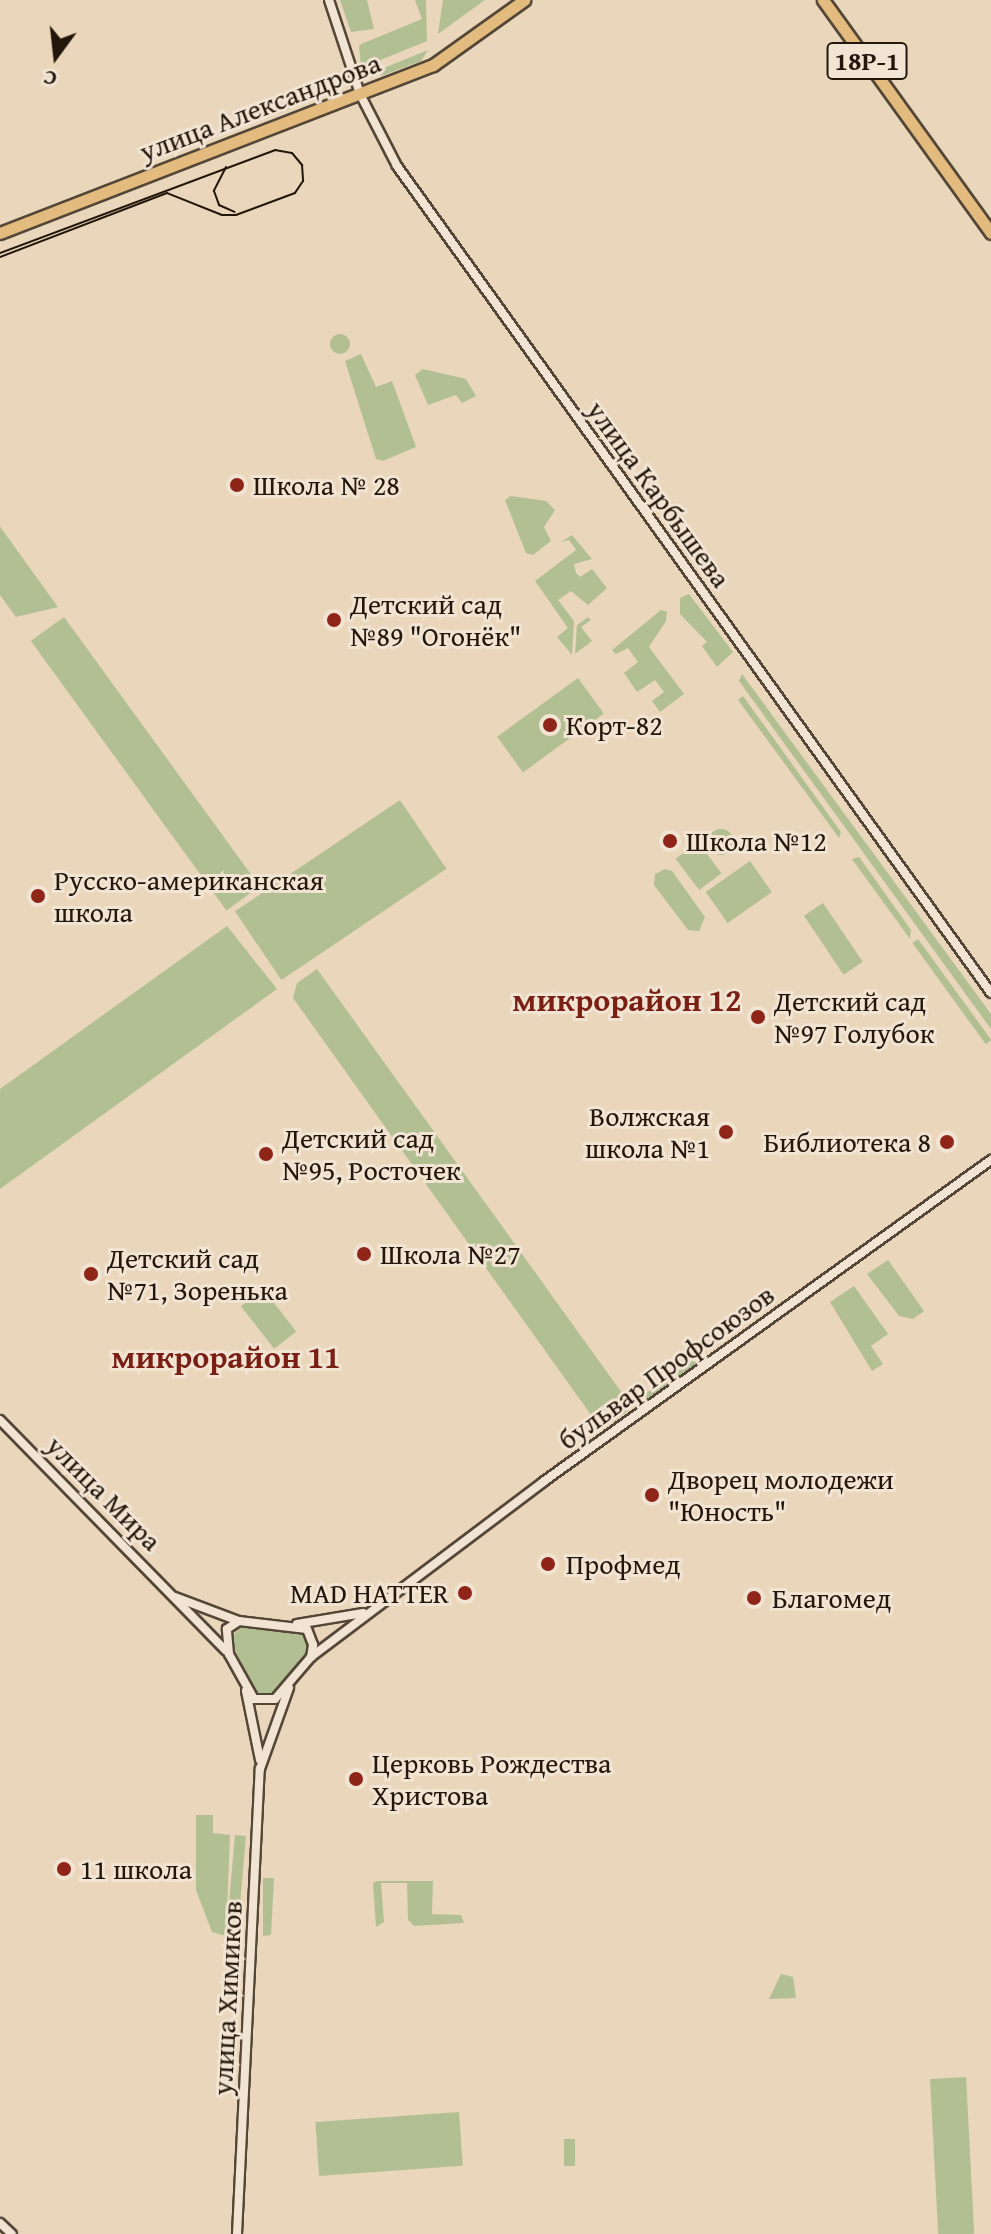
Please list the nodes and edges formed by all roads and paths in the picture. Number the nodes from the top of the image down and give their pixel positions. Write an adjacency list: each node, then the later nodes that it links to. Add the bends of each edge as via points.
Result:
1 (329, 0): 4 (street, улица Карбышева)
2 (524, 0): 4 (main road, улица Александрова, via 433,65)
3 (823, 0): 6 (main road, 18Р-1)
4 (360, 94): 5 (main road, улица Александрова); 7 (street, улица Карбышева, via 411,187)
5 (0, 233)
6 (991, 233)
7 (991, 993)
8 (991, 1160): 11 (street, бульвар Профсоюзов)
9 (0, 1420): 10 (street, улица Мира)
10 (175, 1597): 12 (street, улица Мира); 14 (street, улица Мира)
11 (368, 1611): 13 (street, бульвар Профсоюзов); 15 (street, бульвар Профсоюзов)
12 (239, 1621): 13 (street); 14 (street, via 227,1629)
13 (297, 1624): 15 (street, via 312,1636)
14 (229, 1654): 16 (street)
15 (311, 1657): 17 (street)
16 (245, 1686): 17 (street, via 264,1702); 18 (street, улица Химиков)
17 (289, 1688): 18 (street, улица Химиков)
18 (261, 1764): 21 (street, улица Химиков)
19 (0, 2223): 20 (street)
20 (12, 2234)
21 (237, 2234)

